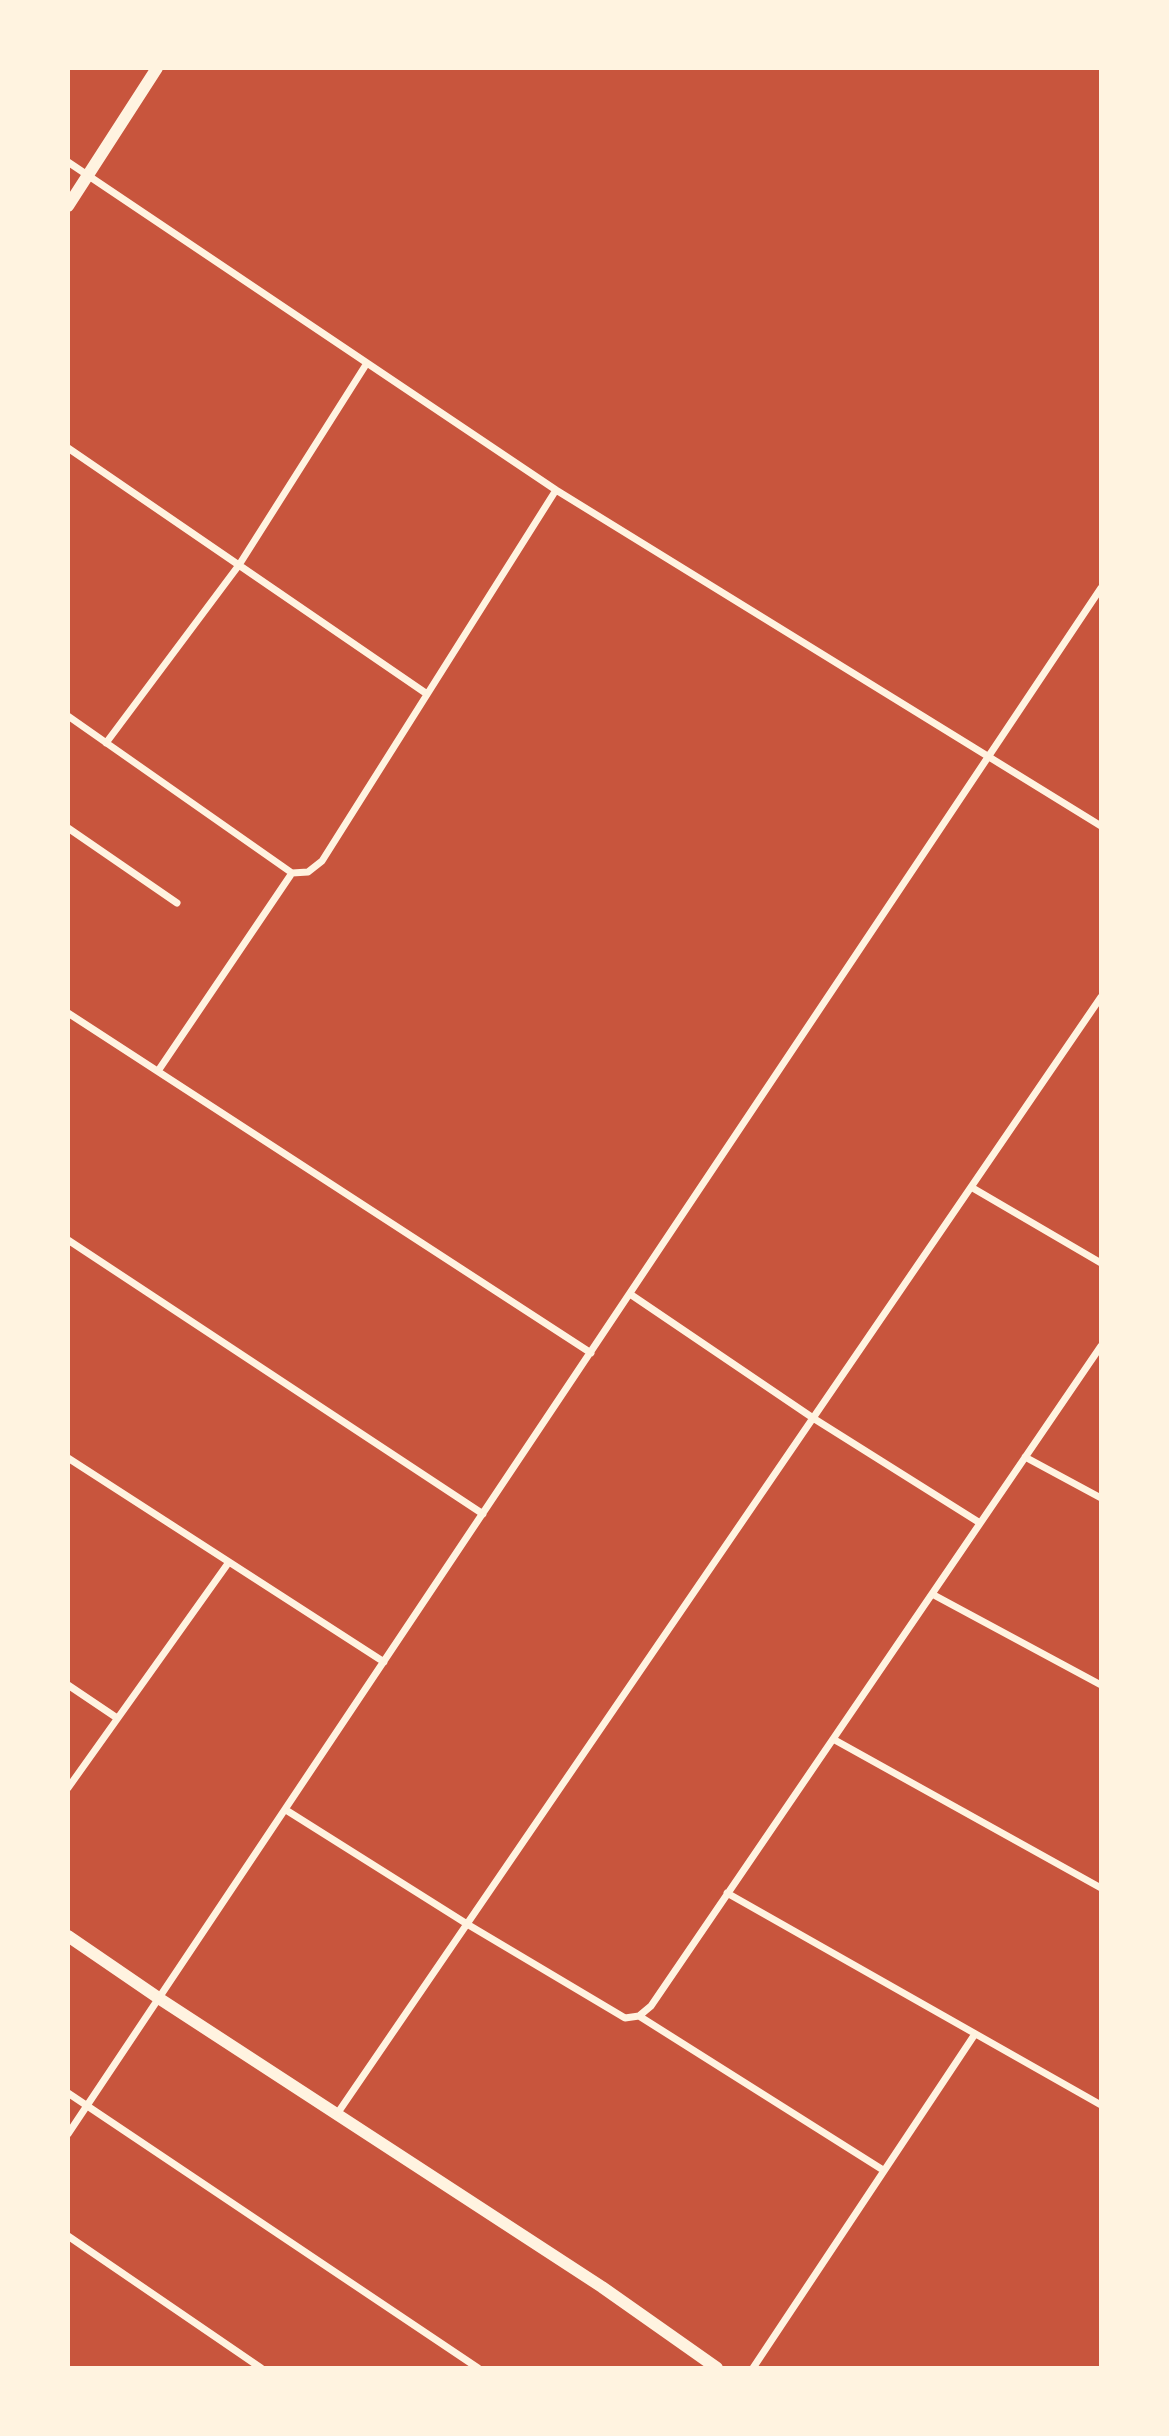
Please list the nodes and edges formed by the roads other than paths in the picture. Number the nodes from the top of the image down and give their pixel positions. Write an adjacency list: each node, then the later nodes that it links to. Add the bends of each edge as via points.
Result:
1 (157, 68): 3 (street)
2 (68, 162): 3 (street)
3 (88, 175): 4 (street); 5 (street)
4 (68, 206)
5 (368, 363): 7 (street); 8 (street)
6 (68, 448): 8 (street)
7 (556, 490): 10 (street); 13 (street)
8 (239, 565): 10 (street); 12 (street)
9 (1101, 588): 13 (street)
10 (427, 694): 16 (street, via 322,861 308,872)
11 (68, 716): 12 (street)
12 (106, 743): 16 (street)
13 (989, 755): 14 (street); 24 (street)
14 (1101, 826)
15 (68, 828): 17 (street)
16 (292, 873): 20 (street)
17 (177, 902)
18 (1101, 997): 21 (street)
19 (68, 1013): 20 (street)
20 (158, 1071): 26 (street)
21 (971, 1187): 23 (street); 27 (street)
22 (68, 1240): 31 (street)
23 (1101, 1263)
24 (630, 1294): 26 (street); 27 (street)
25 (1101, 1346): 28 (street)
26 (591, 1353): 31 (street)
27 (813, 1418): 32 (street); 44 (street)
28 (1025, 1457): 30 (street); 32 (street)
29 (68, 1458): 33 (street)
30 (1101, 1499)
31 (483, 1514): 35 (street)
32 (980, 1523): 34 (street)
33 (229, 1562): 35 (street); 38 (street)
34 (932, 1594): 37 (street); 39 (street)
35 (384, 1662): 41 (street)
36 (68, 1685): 38 (street)
37 (1101, 1685)
38 (117, 1718): 40 (street)
39 (833, 1739): 42 (street); 43 (street)
40 (68, 1788)
41 (286, 1810): 44 (street); 46 (street)
42 (1101, 1888)
43 (727, 1893): 47 (street); 48 (street)
44 (467, 1924): 47 (street, via 625,2018); 52 (street)
45 (68, 1936): 46 (street)
46 (160, 1999): 51 (street); 52 (street)
47 (639, 2016): 54 (street)
48 (975, 2034): 50 (street); 54 (street)
49 (68, 2093): 51 (street)
50 (1101, 2105)
51 (88, 2106): 53 (street); 57 (street)
52 (337, 2114): 58 (street, via 603,2287)
53 (68, 2134)
54 (883, 2170): 59 (street)
55 (68, 2236): 56 (street)
56 (261, 2368)
57 (478, 2368)
58 (717, 2368)
59 (753, 2368)

